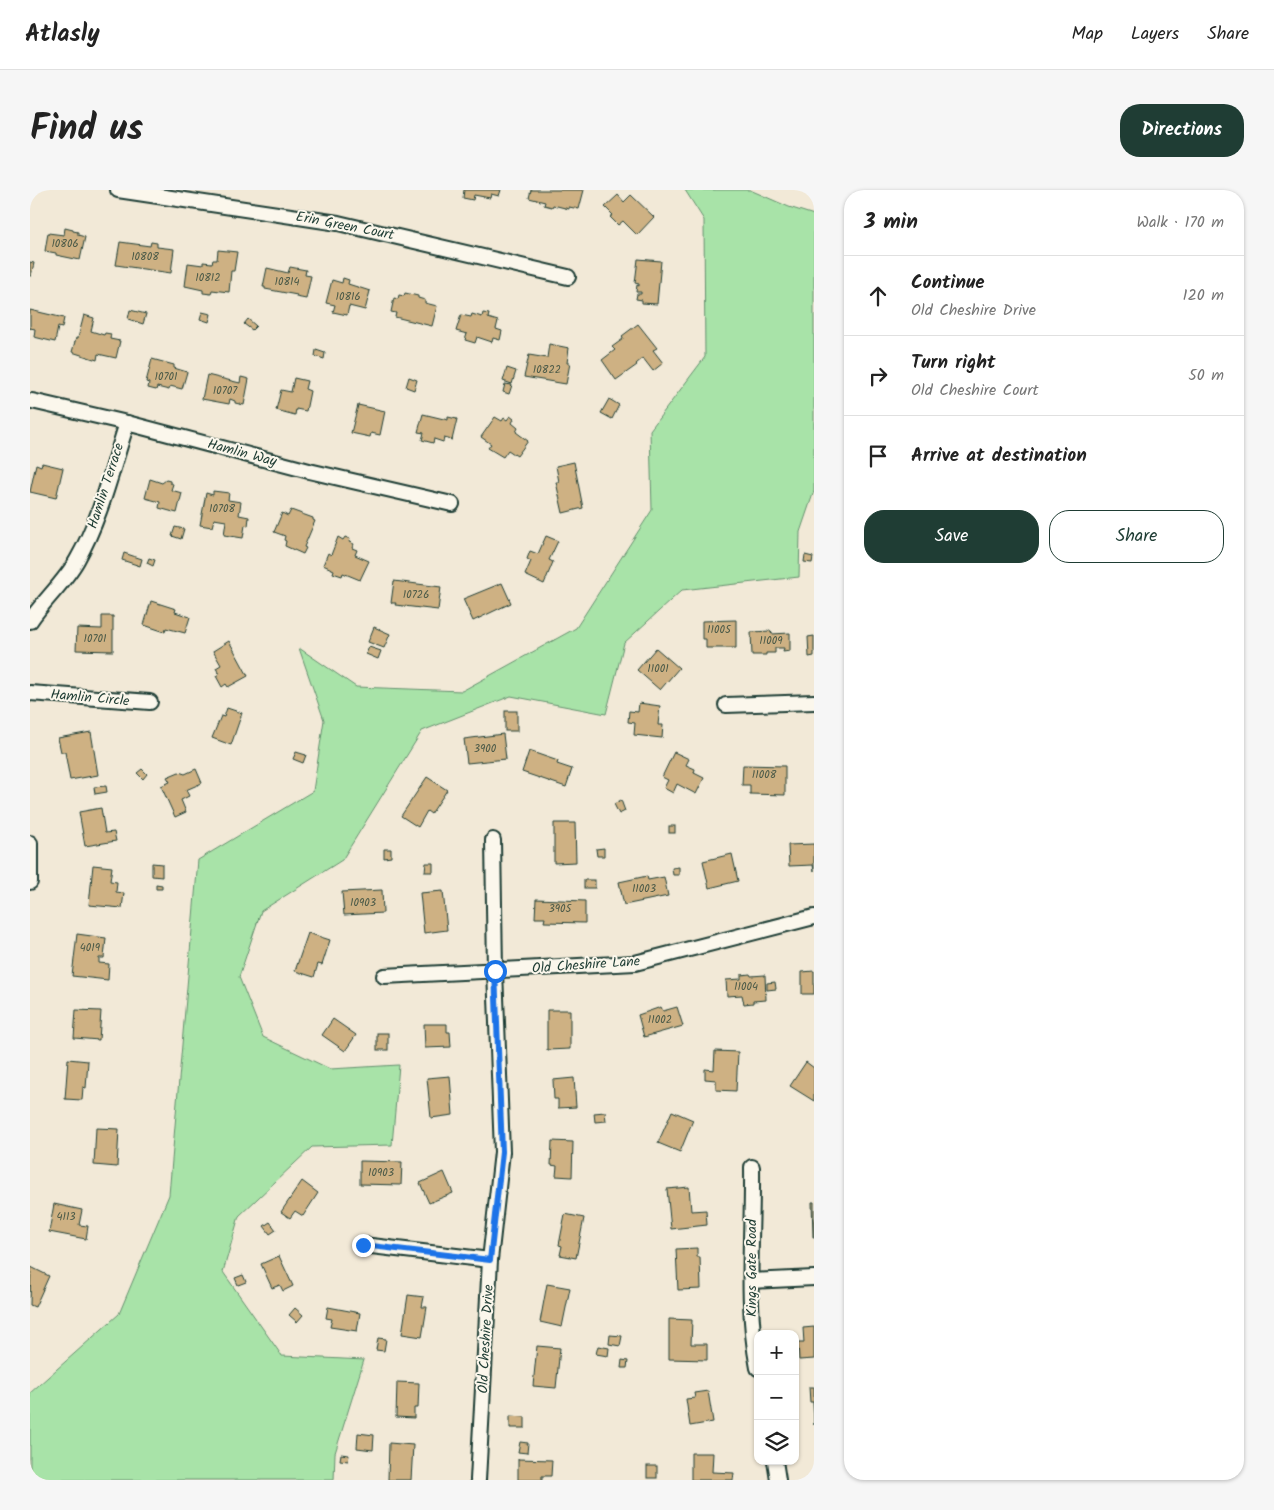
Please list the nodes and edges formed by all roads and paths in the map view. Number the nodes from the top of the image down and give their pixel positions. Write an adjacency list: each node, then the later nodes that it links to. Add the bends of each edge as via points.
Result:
1 (118, 190): 2 (street, Erin Green Court, via 338,223)
2 (568, 277)
3 (32, 401): 4 (street, Hamlin Way)
4 (127, 423): 5 (street, Hamlin Way, via 309,471); 6 (street, Hamlin Terrace, via 94,528 76,562)
5 (452, 504)
6 (30, 621)
7 (30, 693): 8 (street, Hamlin Circle)
8 (150, 702)
9 (814, 702): 10 (street)
10 (726, 705)
11 (492, 840): 15 (street, Old Cheshire Drive)
12 (30, 843): 13 (street)
13 (30, 882)
14 (814, 917): 15 (street, Old Cheshire Lane, via 635,963)
15 (495, 971): 16 (street, Old Cheshire Lane); 19 (street, Old Cheshire Drive, via 502,1152)
16 (384, 976)
17 (752, 1167): 21 (street, Kings Gate Road)
18 (363, 1245): 19 (street)
19 (490, 1260): 24 (street, Old Cheshire Drive)
20 (814, 1278): 21 (street)
21 (751, 1281): 22 (street, Kings Gate Road)
22 (754, 1350)
23 (776, 1465): 25 (street)
24 (478, 1480)
25 (778, 1480)

